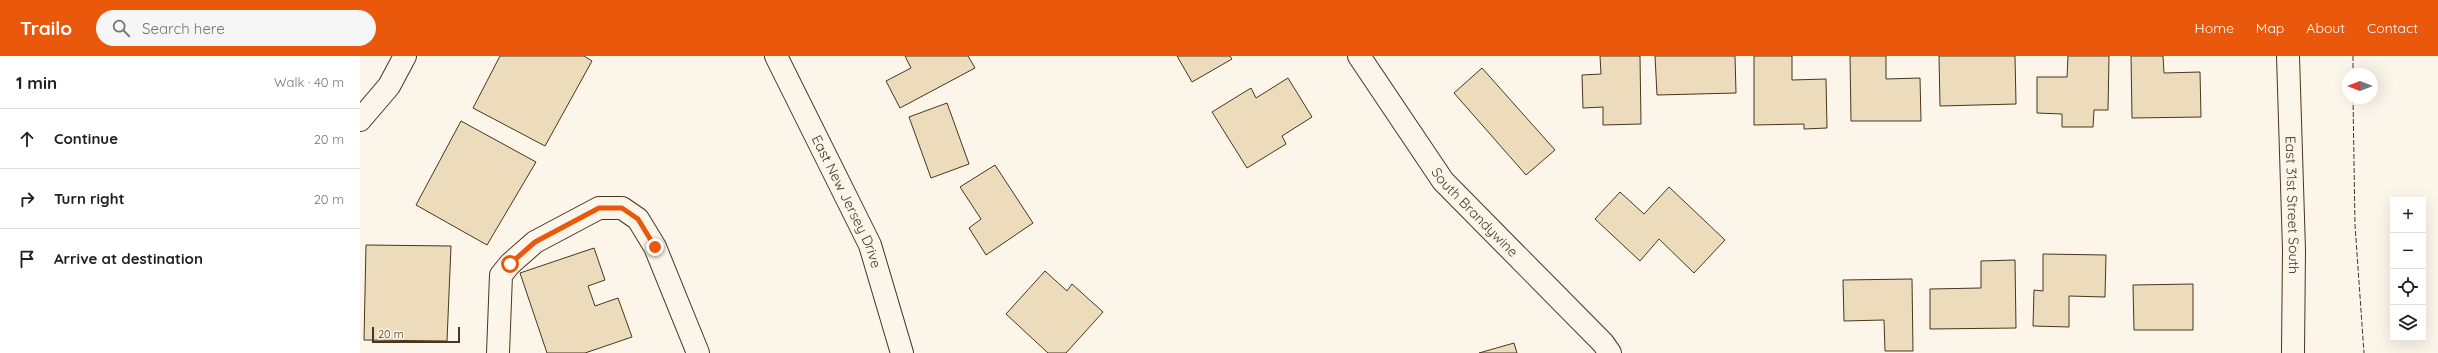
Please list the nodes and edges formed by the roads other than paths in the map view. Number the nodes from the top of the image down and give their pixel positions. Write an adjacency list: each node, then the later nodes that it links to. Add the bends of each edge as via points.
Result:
1 (405, 56): 5 (street, via 389,86)
2 (776, 56): 8 (street, East New Jersey Drive, via 870,245)
3 (1359, 56): 9 (street, South Brandywine, via 1443,180)
4 (2288, 56): 10 (street, East 31st Street South, via 2294,250)
5 (360, 120)
6 (498, 353): 7 (street, via 502,275 510,264 535,242 599,208 622,208 638,219 655,247)
7 (698, 353)
8 (902, 353)
9 (1610, 353)
10 (2293, 353)

